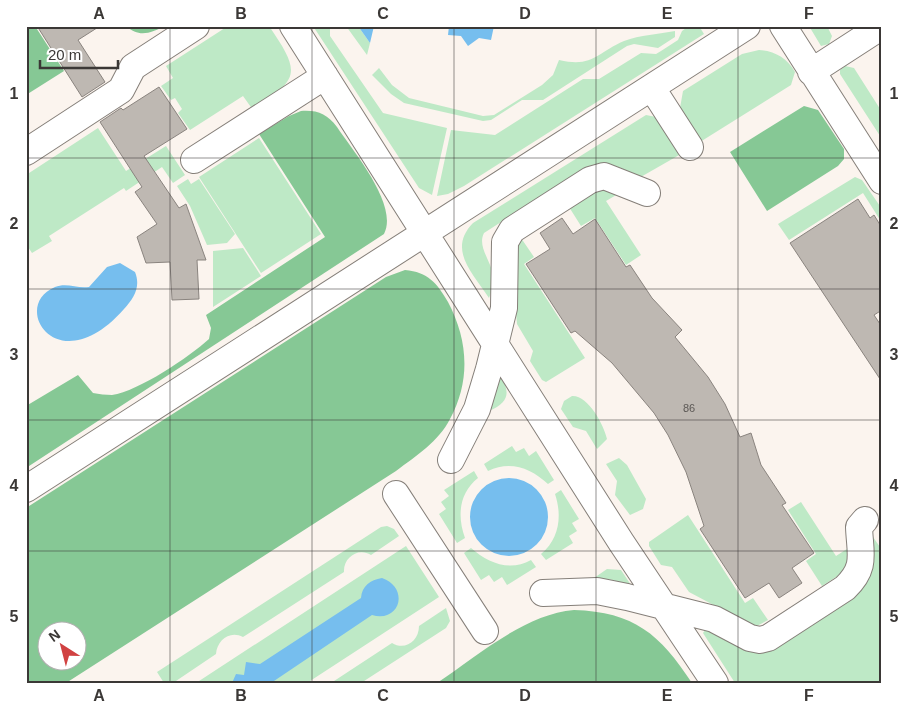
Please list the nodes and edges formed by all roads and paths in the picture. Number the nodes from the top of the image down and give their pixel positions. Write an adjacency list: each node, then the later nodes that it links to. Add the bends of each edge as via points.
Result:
1 (196, 26): 10 (street, via 133,67 121,90)
2 (293, 26): 7 (street)
3 (747, 26): 8 (street)
4 (783, 26): 6 (street)
5 (882, 26): 6 (street)
6 (812, 72): 12 (street)
7 (325, 76): 11 (street); 14 (street)
8 (652, 88): 9 (street); 14 (street)
9 (690, 147)
10 (26, 152)
11 (194, 160)
12 (882, 181)
13 (647, 193): 15 (street, via 604,176 590,180 512,230 504,242 504,308)
14 (426, 233): 15 (street); 17 (street)
15 (495, 343): 16 (street, via 477,409); 21 (street)
16 (451, 460)
17 (26, 490)
18 (396, 494): 22 (street)
19 (865, 520): 21 (street, via 859,527 862,554 856,578 768,638 750,638 714,619)
20 (543, 593): 21 (street, via 596,591)
21 (664, 607): 23 (street)
22 (484, 631)
23 (715, 683)

